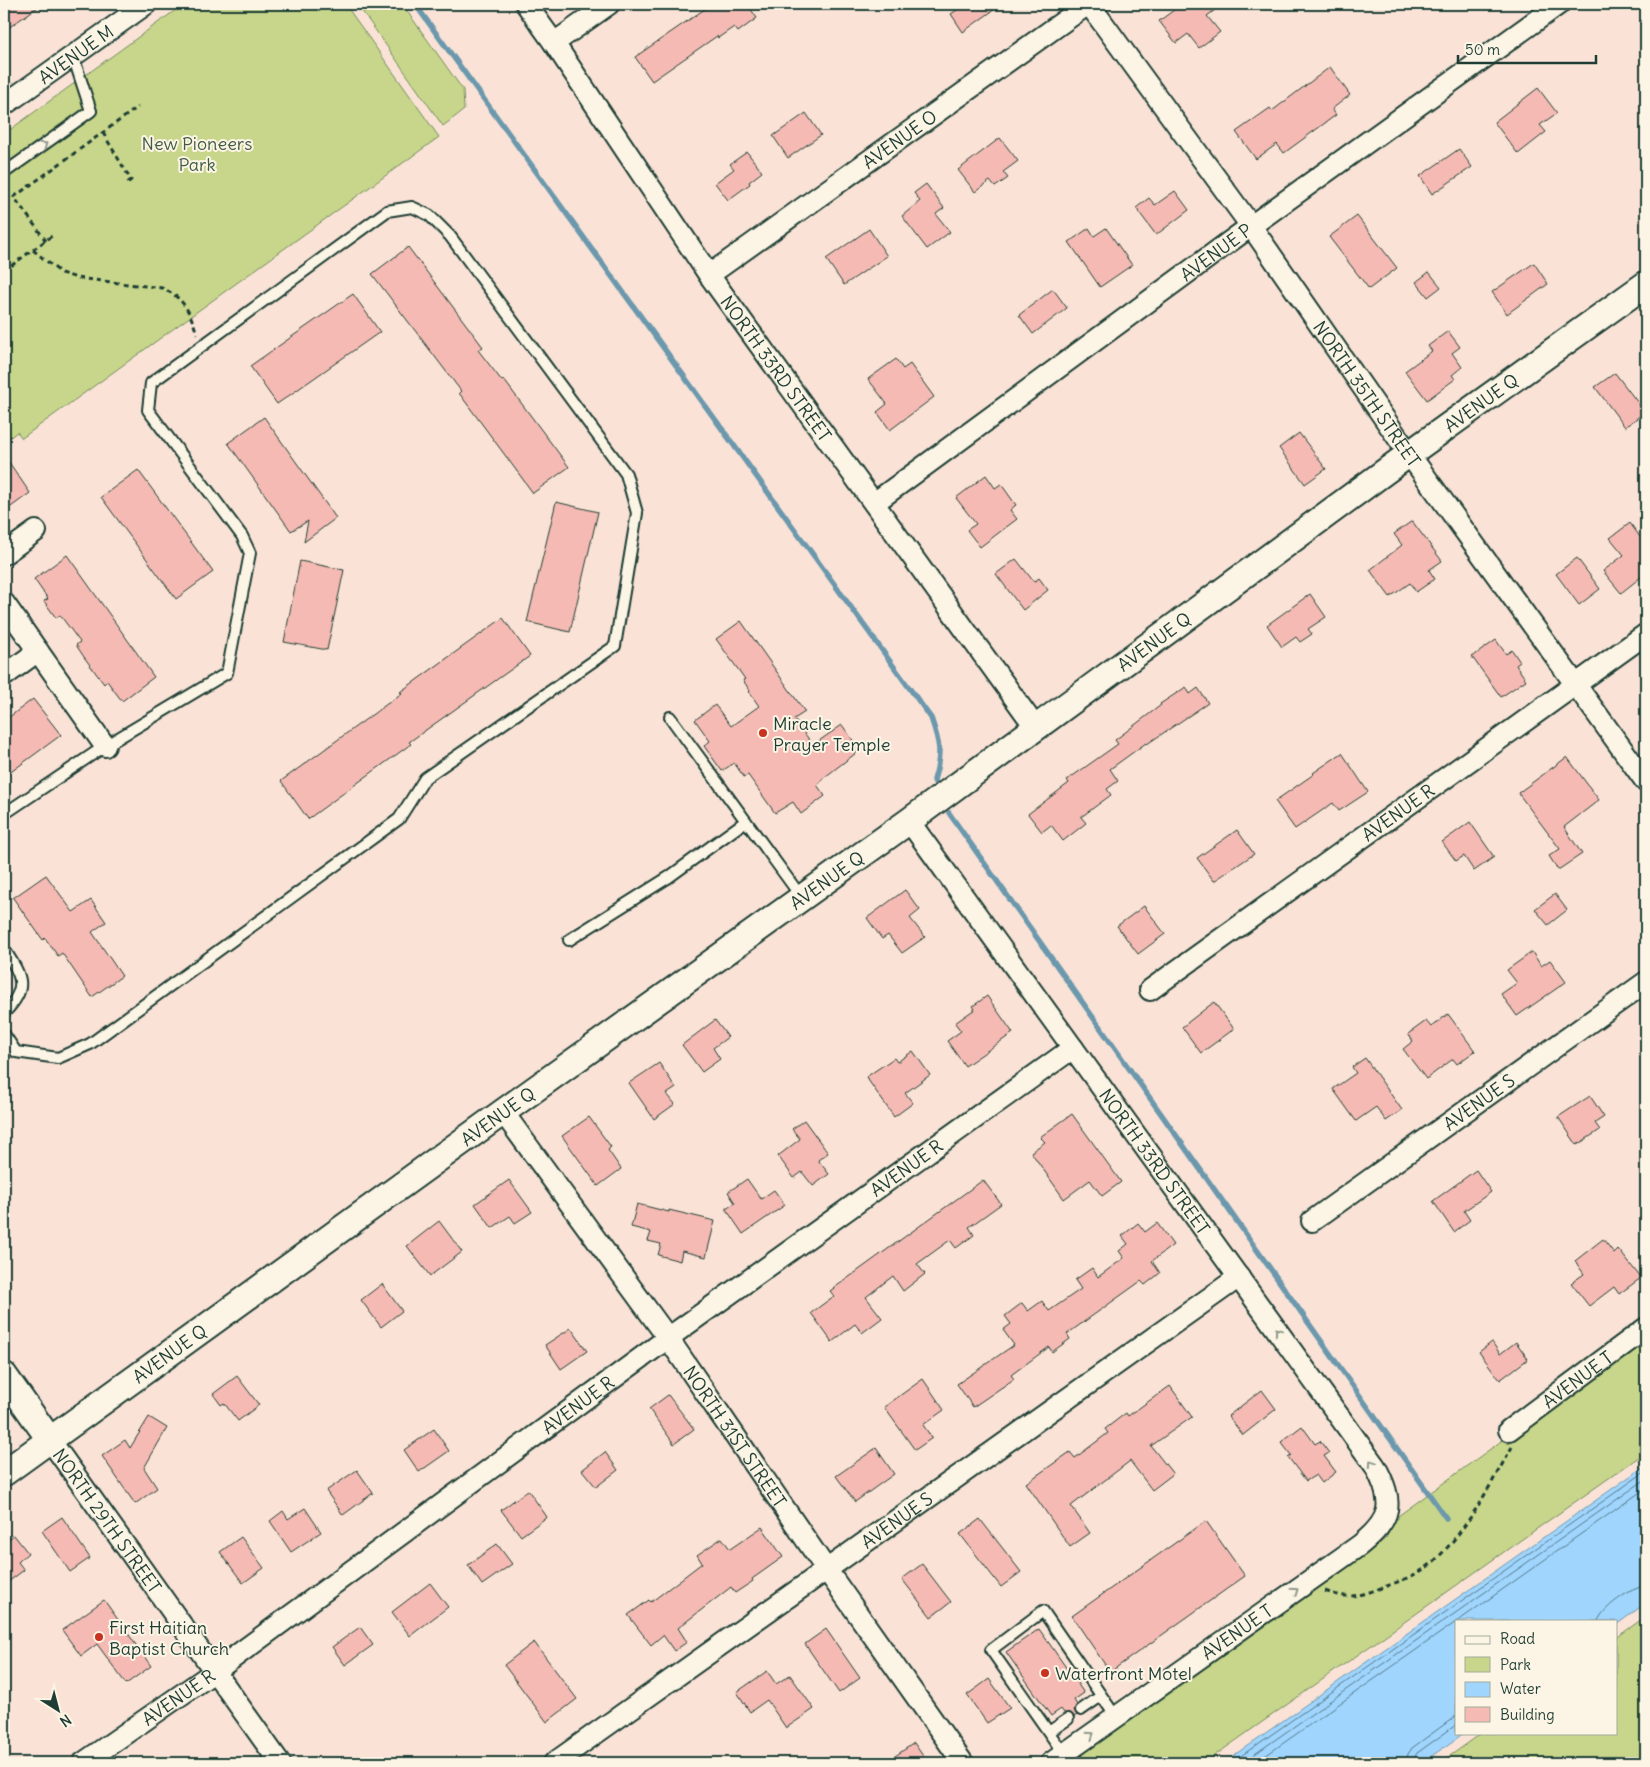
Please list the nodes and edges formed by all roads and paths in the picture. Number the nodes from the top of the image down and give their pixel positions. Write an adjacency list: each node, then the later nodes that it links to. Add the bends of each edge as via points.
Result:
1 (146, 4): 7 (street, AVENUE M)
2 (526, 4): 6 (street, NORTH 33RD STREET)
3 (609, 4): 6 (street)
4 (1089, 4): 13 (street, NORTH 35TH STREET); 18 (street, AVENUE O)
5 (1559, 4): 13 (street, AVENUE P)
6 (554, 43): 18 (street, NORTH 33RD STREET)
7 (73, 56): 8 (street, AVENUE M); 11 (lane, one-way to 7, via 91,111)
8 (4, 104)
9 (138, 108): 10 (path)
10 (103, 133): 12 (path, via 131,180); 15 (path, via 14,197)
11 (4, 173)
12 (126, 184)
13 (1251, 226): 21 (street, NORTH 35TH STREET); 22 (street, AVENUE P)
14 (53, 235): 15 (path)
15 (46, 241): 16 (path)
16 (33, 250): 17 (path); 20 (path, via 61,273 77,278 162,288 173,293 190,312)
17 (4, 271)
18 (709, 275): 22 (street, NORTH 33RD STREET)
19 (1646, 284): 21 (street, AVENUE Q)
20 (198, 338)
21 (1408, 454): 29 (street, NORTH 35TH STREET); 31 (street, AVENUE Q)
22 (874, 503): 31 (street, NORTH 33RD STREET)
23 (36, 531): 24 (street)
24 (4, 554)
25 (4, 603): 27 (street)
26 (1646, 634): 29 (street, AVENUE R)
27 (38, 651): 28 (street); 32 (street)
28 (4, 676)
29 (1576, 685): 33 (street, NORTH 35TH STREET); 41 (street, AVENUE R)
30 (670, 717): 35 (lane)
31 (1036, 728): 36 (street, AVENUE Q)
32 (106, 746): 34 (lane); 43 (lane, via 226,673 250,553 242,536 148,410 150,384 387,211 412,206 428,215 450,236 626,474 637,513 615,646 425,778 398,819 90,1044 58,1058 16,1052)
33 (1646, 782)
34 (4, 814)
35 (746, 821): 37 (lane); 38 (lane, via 669,877)
36 (909, 821): 37 (street, AVENUE Q); 44 (street, NORTH 33RD STREET)
37 (802, 898): 45 (street, AVENUE Q)
38 (569, 940)
39 (4, 949): 42 (lane, via 17,969 21,989)
40 (1646, 982): 46 (street, AVENUE S)
41 (1150, 990)
42 (4, 1013)
43 (4, 1034)
44 (1073, 1048): 47 (street, NORTH 33RD STREET); 49 (street, AVENUE R)
45 (503, 1112): 49 (street, NORTH 31ST STREET); 52 (street, AVENUE Q)
46 (1312, 1221)
47 (1239, 1277): 54 (street, NORTH 33RD STREET, one-way to 47, via 1385,1487 1375,1466); 55 (street, AVENUE S)
48 (1646, 1328): 51 (street, AVENUE T)
49 (668, 1338): 55 (street, NORTH 31ST STREET); 57 (street, AVENUE R)
50 (4, 1375): 52 (street, NORTH 29TH STREET)
51 (1511, 1437): 56 (path, via 1472,1515 1431,1564 1412,1576 1355,1597 1333,1594)
52 (50, 1440): 53 (street, AVENUE Q); 57 (street, NORTH 29TH STREET)
53 (4, 1473)
54 (1388, 1508): 56 (street, AVENUE T, via 1377,1531)
55 (826, 1569): 66 (street, AVENUE S); 67 (street, NORTH 31ST STREET)
56 (1305, 1584): 60 (street, AVENUE T, one-way to 56)
57 (214, 1672): 64 (street, AVENUE R); 65 (street, NORTH 29TH STREET)
58 (1101, 1696): 59 (lane); 60 (lane); 62 (lane, via 1043,1611 991,1650)
59 (1081, 1710)
60 (1116, 1717): 63 (street, AVENUE T, one-way to 60)
61 (1068, 1719): 62 (lane)
62 (1049, 1732): 63 (lane)
63 (1057, 1758)
64 (83, 1763)
65 (280, 1763)
66 (554, 1763)
67 (963, 1763)

